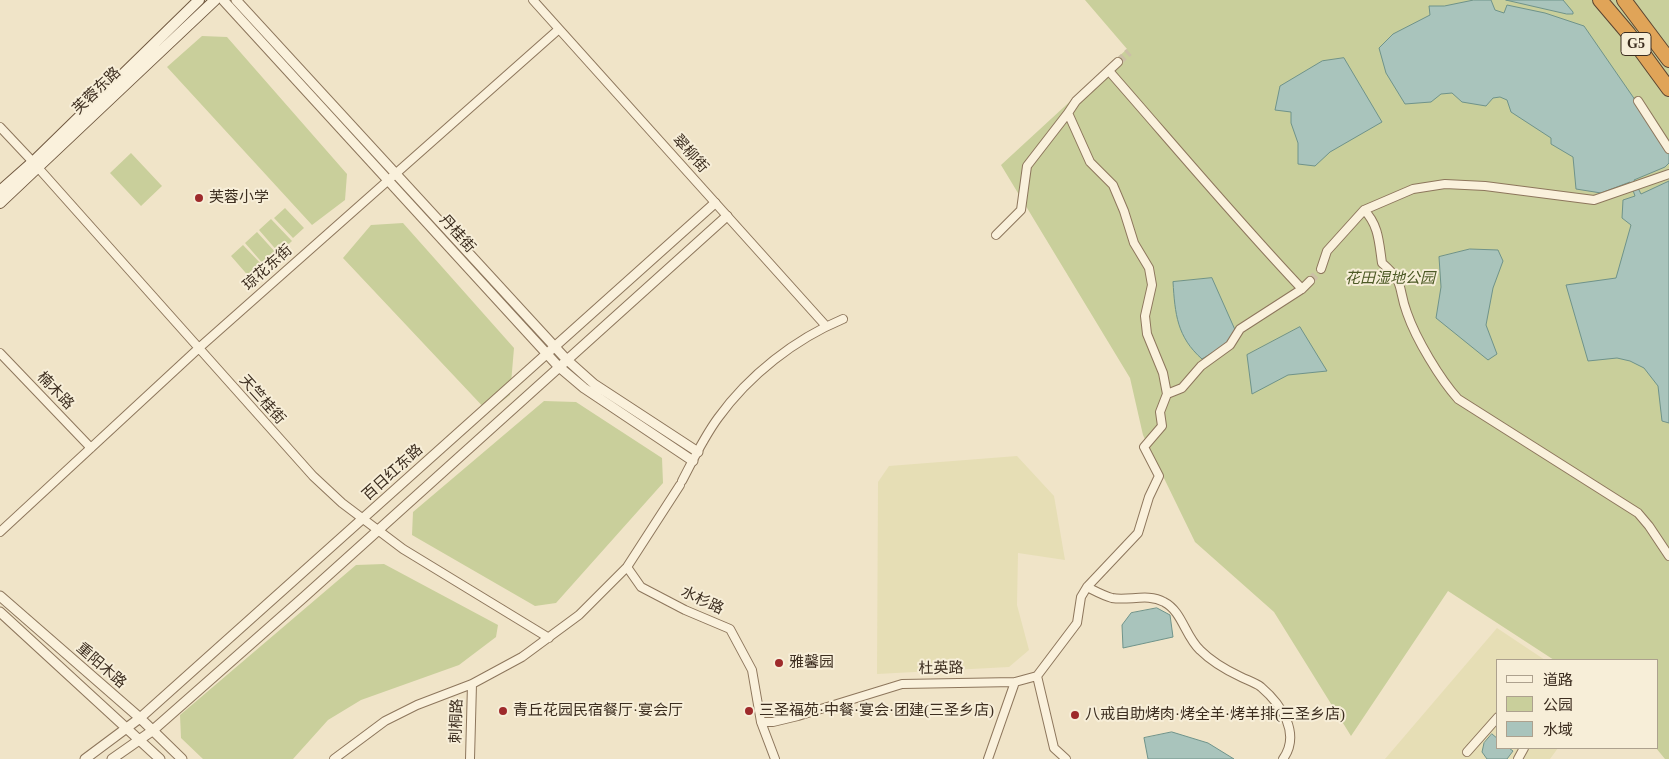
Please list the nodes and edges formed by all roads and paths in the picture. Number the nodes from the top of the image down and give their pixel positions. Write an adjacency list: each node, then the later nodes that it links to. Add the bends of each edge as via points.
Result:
1 (199, 0): 17 (main road, 芙蓉东路)
2 (215, 0): 17 (main road, 芙蓉东路)
3 (223, 0): 20 (street, 丹桂街)
4 (236, 0): 18 (street, 丹桂街)
5 (533, 0): 8 (street, 翠柳街)
6 (1600, 0): 12 (highway, G5)
7 (1624, 0): 9 (highway, G5)
8 (559, 29): 18 (street, 琼花东街); 23 (street, 翠柳街)
9 (1669, 60)
10 (1118, 62): 11 (street)
11 (1109, 71): 14 (street); 29 (street, via 1244,228)
12 (1669, 89)
13 (1638, 101): 16 (street)
14 (1068, 113): 26 (street, via 1027,166 1021,210); 38 (street, via 1090,162 1113,185 1134,243 1149,268 1152,285 1145,316 1146,334 1163,373)
15 (0, 127): 17 (street, 天竺桂街)
16 (1669, 149)
17 (36, 165): 21 (main road, 芙蓉东路); 22 (main road, 芙蓉东路); 33 (street, 天竺桂街)
18 (395, 172): 20 (street, 琼花东街); 32 (street, 丹桂街)
19 (1669, 174): 24 (street, via 1594,200 1445,184 1413,190)
20 (388, 179): 33 (street, 琼花东街); 35 (street, 丹桂街)
21 (0, 191)
22 (0, 203)
23 (715, 203): 25 (street, 翠柳街); 32 (street, 百日红东路)
24 (1364, 210): 27 (street, via 1327,251); 45 (street, via 1373,218 1378,231 1382,263 1398,277 1407,313 1444,384 1458,399 1638,513)
25 (727, 216): 31 (street, 翠柳街); 36 (street)
26 (996, 235)
27 (1321, 269)
28 (1310, 281): 29 (street)
29 (1302, 288): 38 (street, via 1240,329 1230,345 1201,366 1182,388)
30 (844, 319): 31 (street)
31 (826, 326): 40 (street, via 748,382 718,418)
32 (555, 346): 35 (street, 百日红东路); 36 (street, 丹桂街)
33 (198, 349): 39 (street, 琼花东街); 42 (street, 天竺桂街, via 313,476)
34 (0, 353): 39 (street, 楠木路)
35 (547, 353): 37 (street, 丹桂街); 42 (street, 百日红东路)
36 (566, 359): 37 (street); 40 (street, 丹桂街, via 610,395)
37 (558, 366): 41 (street, 丹桂街, via 584,388); 43 (street)
38 (1167, 394): 47 (street, via 1160,412 1162,426 1144,447 1159,476 1138,532)
39 (91, 448): 44 (street, 琼花东街)
40 (698, 452): 41 (street)
41 (693, 461): 46 (street)
42 (362, 518): 43 (street, 天竺桂街); 54 (street, 百日红东路)
43 (377, 530): 50 (street, 天竺桂街, via 418,559); 58 (street)
44 (0, 532)
45 (1669, 556)
46 (627, 567): 50 (street, via 579,615); 56 (street, 水杉路, via 641,587 730,629 752,670)
47 (1088, 587): 51 (street, via 1080,598 1077,622); 70 (street, via 1110,598 1149,597 1172,606 1198,648 1214,663 1260,687 1281,710 1291,729 1288,752)
48 (0, 596): 54 (street, 重阳木路)
49 (0, 612): 57 (street, 重阳木路)
50 (549, 638): 53 (street)
51 (1037, 676): 52 (street, 杜英路); 69 (street, via 1054,748)
52 (1016, 682): 56 (street, 杜英路, via 902,684 798,716); 68 (street)
53 (472, 684): 65 (street, via 385,721); 66 (street, 刺桐路)
54 (140, 718): 57 (street, 百日红东路); 58 (street, 重阳木路)
55 (1496, 719): 60 (street)
56 (761, 722): 67 (street, 水杉路)
57 (127, 728): 59 (street, 重阳木路); 61 (street, 百日红东路)
58 (152, 731): 59 (street); 64 (street, 重阳木路)
59 (140, 740): 62 (street); 63 (street, 重阳木路)
60 (1467, 752)
61 (85, 759)
62 (112, 759)
63 (160, 759)
64 (182, 759)
65 (334, 759)
66 (470, 759)
67 (775, 759)
68 (988, 759)
69 (1066, 759)
70 (1283, 759)

